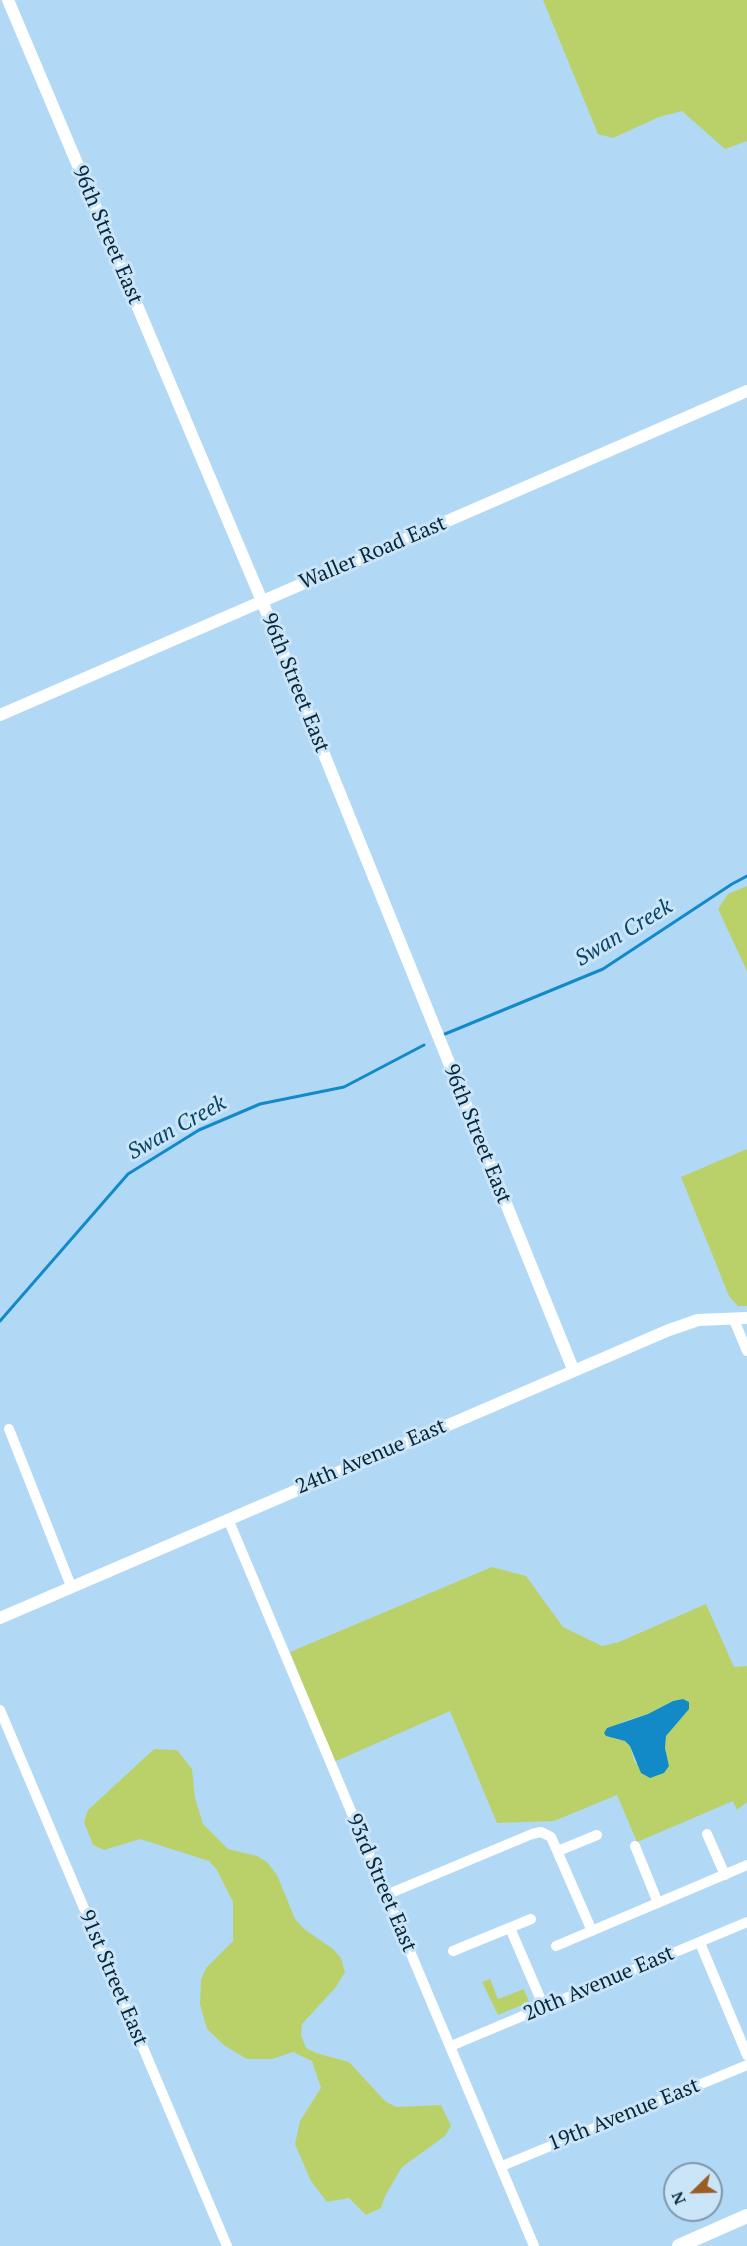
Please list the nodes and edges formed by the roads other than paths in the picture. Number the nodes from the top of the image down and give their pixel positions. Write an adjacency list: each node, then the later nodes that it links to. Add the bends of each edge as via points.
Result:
1 (8, 0): 3 (street, 96th Street East)
2 (747, 392): 3 (street, Waller Road East)
3 (262, 601): 4 (street, Waller Road East); 8 (street, 96th Street East)
4 (0, 715)
5 (747, 1318): 6 (street, 24th Avenue East)
6 (734, 1320): 7 (street); 8 (street, 24th Avenue East, via 698,1320)
7 (747, 1351)
8 (573, 1370): 10 (street, 24th Avenue East)
9 (9, 1429): 11 (street)
10 (228, 1519): 11 (street, 24th Avenue East); 20 (street, 93rd Street East)
11 (71, 1586): 12 (street, 24th Avenue East)
12 (0, 1618)
13 (0, 1710): 35 (street, 91st Street East)
14 (597, 1834): 17 (street)
15 (707, 1834): 19 (street)
16 (635, 1846): 21 (street)
17 (558, 1851): 20 (street, via 551,1837 536,1832); 25 (street)
18 (747, 1865): 19 (street)
19 (724, 1875): 21 (street)
20 (386, 1895): 30 (street, 93rd Street East)
21 (658, 1903): 25 (street)
22 (531, 1919): 24 (street)
23 (747, 1922): 26 (street, 20th Avenue East)
24 (510, 1928): 28 (street); 29 (street)
25 (592, 1931): 27 (street)
26 (700, 1942): 29 (street, 20th Avenue East); 31 (street)
27 (556, 1946)
28 (453, 1951)
29 (544, 2007): 30 (street, 20th Avenue East)
30 (451, 2046): 33 (street, 93rd Street East)
31 (747, 2055)
32 (747, 2065): 33 (street, 19th Avenue East)
33 (502, 2166): 36 (street, 93rd Street East)
34 (747, 2216): 37 (main road)
35 (227, 2246)
36 (534, 2246)
37 (679, 2246)

